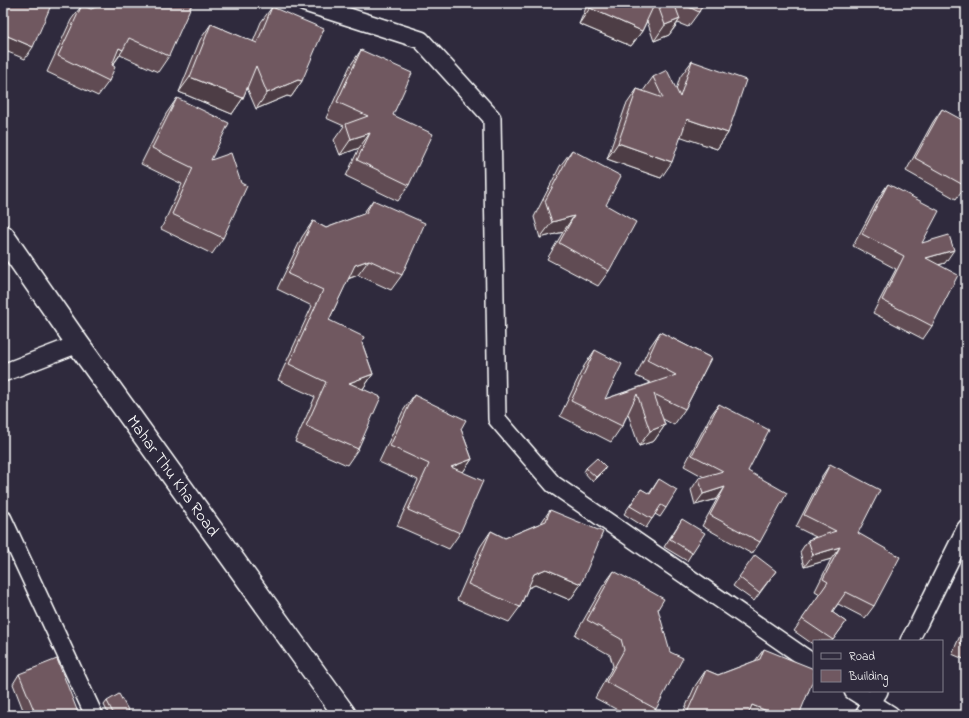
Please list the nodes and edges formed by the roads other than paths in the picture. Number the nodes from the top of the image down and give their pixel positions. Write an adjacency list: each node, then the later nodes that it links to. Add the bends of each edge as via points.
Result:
1 (305, 3): 8 (street, via 421,40 492,118 496,419 553,484)
2 (3, 236): 3 (main road, Mahar Thu Kha Road)
3 (78, 344): 4 (street); 12 (main road, Mahar Thu Kha Road)
4 (3, 373)
5 (3, 519): 11 (street)
6 (966, 528): 7 (street)
7 (910, 640)
8 (813, 663)
9 (855, 692): 10 (street)
10 (872, 703): 13 (street)
11 (94, 715)
12 (345, 715)
13 (891, 715)

